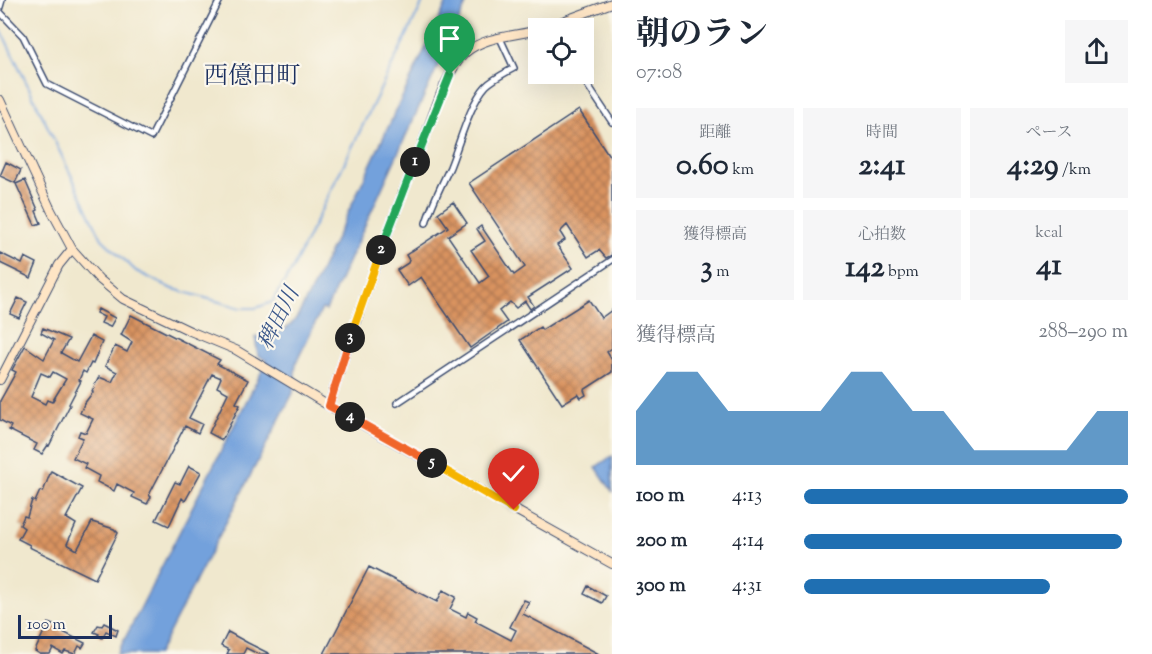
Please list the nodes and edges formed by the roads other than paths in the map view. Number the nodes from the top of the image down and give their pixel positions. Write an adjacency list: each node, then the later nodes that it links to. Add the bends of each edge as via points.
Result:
1 (2, 0): 4 (street)
2 (220, 0): 5 (street, via 151,137 47,84 23,36)
3 (612, 3): 6 (street)
4 (0, 7)
5 (0, 12)
6 (574, 18)
7 (528, 32): 8 (street)
8 (500, 38): 10 (street, via 464,54); 14 (street, via 514,68 486,86 456,147)
9 (449, 66): 10 (street)
10 (450, 75): 19 (street, via 365,291)
11 (587, 84): 13 (street)
12 (0, 100): 15 (street)
13 (612, 122)
14 (426, 223)
15 (72, 249): 17 (street, via 59,265); 19 (street, via 123,298 236,350)
16 (612, 260): 18 (street)
17 (0, 380)
18 (397, 402)
19 (329, 406): 20 (street)
20 (612, 564)

